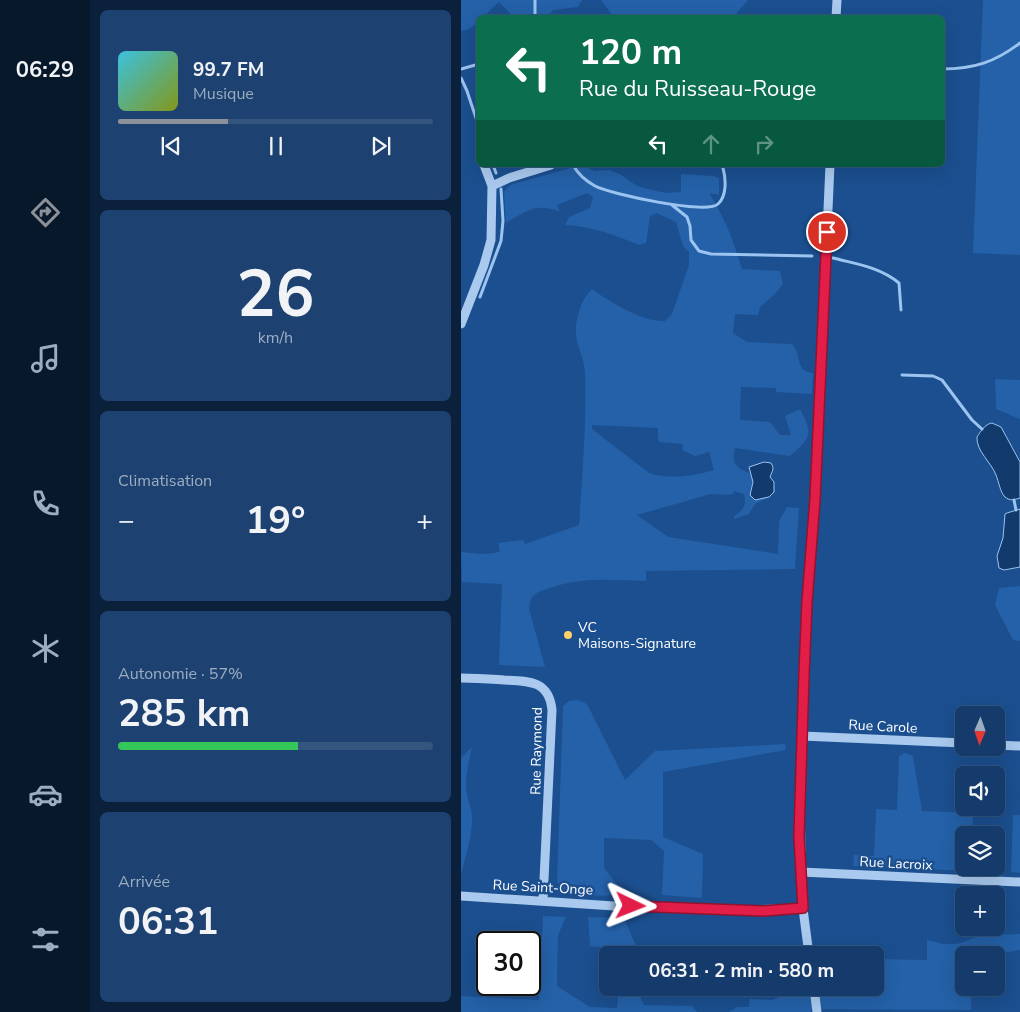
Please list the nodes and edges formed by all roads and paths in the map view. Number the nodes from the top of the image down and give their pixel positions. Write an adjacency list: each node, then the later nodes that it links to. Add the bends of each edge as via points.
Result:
1 (837, 0): 2 (street)
2 (836, 15)
3 (485, 167): 6 (street)
4 (544, 167): 6 (street)
5 (830, 167): 9 (street)
6 (492, 186): 7 (street, via 493,229 489,252)
7 (461, 324)
8 (461, 678): 16 (street, Rue Raymond, via 526,680 540,685 549,696 552,710)
9 (802, 736): 10 (street, Rue Carole); 13 (street)
10 (955, 743)
11 (1005, 745): 12 (street)
12 (1020, 746)
13 (801, 872): 14 (street, Rue Lacroix); 17 (street)
14 (1020, 882)
15 (461, 896): 16 (street, Rue Saint-Onge)
16 (543, 901): 17 (street, Rue Saint-Onge, via 750,910)
17 (803, 908): 18 (street)
18 (808, 946)
19 (815, 996): 20 (street)
20 (817, 1012)

